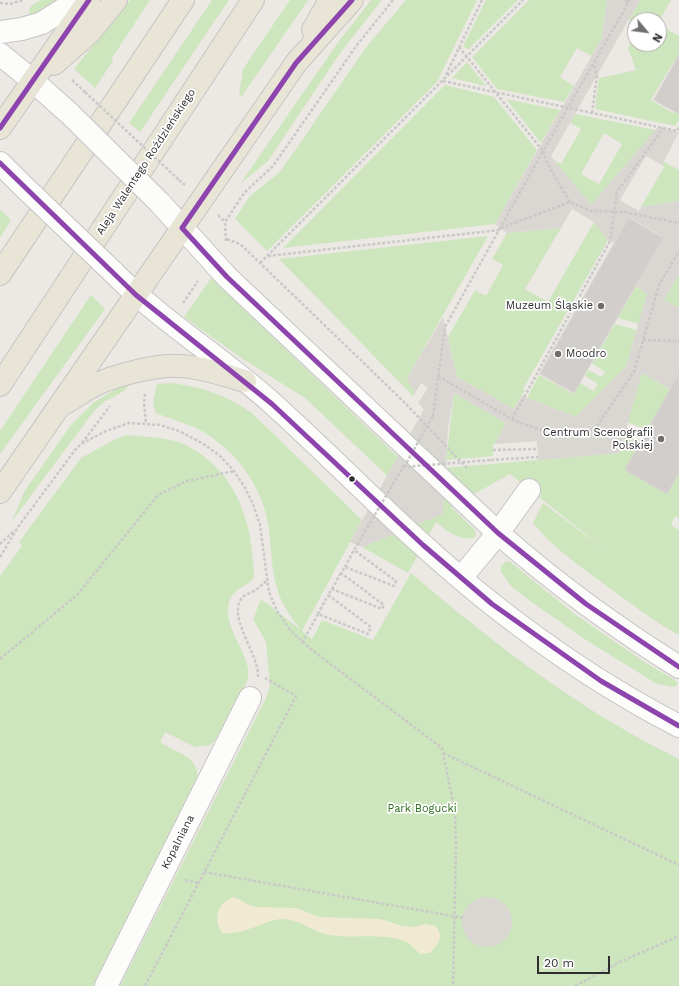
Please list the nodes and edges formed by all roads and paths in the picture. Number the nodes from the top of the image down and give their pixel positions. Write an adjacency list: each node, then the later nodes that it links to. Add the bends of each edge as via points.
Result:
1 (23, 0): 14 (path, via 10,4)
2 (78, 0): 16 (street, via 42,23)
3 (89, 0): 22 (main road)
4 (116, 0): 22 (main road, via 90,32)
5 (183, 0): 44 (main road)
6 (253, 0): 52 (main road, Aleja Walentego Roździeńskiego)
7 (330, 0): 20 (main road)
8 (352, 0): 20 (main road)
9 (393, 0): 39 (path, via 357,45 273,166 244,192 225,222)
10 (482, 0): 17 (path)
11 (523, 0): 19 (path)
12 (626, 0): 15 (path)
13 (630, 0): 15 (path)
14 (0, 3)
15 (628, 4): 21 (path)
16 (0, 32)
17 (459, 47): 19 (path); 23 (path)
18 (0, 54): 22 (street)
19 (467, 57): 23 (path); 25 (path)
20 (296, 63): 37 (main road)
21 (594, 64): 26 (path); 27 (path, via 597,76)
22 (33, 81): 29 (main road); 37 (street, bridge, via 70,114)
23 (443, 81): 25 (path); 42 (path)
24 (85, 92): 33 (path, bridge)
25 (495, 92): 26 (path); 31 (path)
26 (569, 108): 27 (path); 31 (path)
27 (592, 113): 30 (path)
28 (679, 127): 30 (path, via 677,131)
29 (0, 128)
30 (663, 128): 35 (path, via 616,192)
31 (543, 151): 34 (path, via 547,163); 38 (path)
32 (0, 163): 46 (street, bridge)
33 (180, 180)
34 (570, 202): 35 (path, via 591,211); 38 (path)
35 (615, 211): 36 (path); 56 (path, via 610,241)
36 (679, 223)
37 (182, 228): 46 (main road); 70 (street, via 227,277)
38 (500, 229): 42 (path); 50 (path, via 445,327)
39 (227, 239): 40 (path); 43 (path, via 240,244)
40 (224, 244)
41 (679, 251): 48 (path, via 659,285)
42 (268, 256): 43 (path)
43 (260, 263): 66 (path, via 401,399)
44 (0, 274)
45 (199, 280): 47 (path)
46 (136, 295): 51 (street); 55 (main road)
47 (182, 306)
48 (643, 340): 49 (path); 56 (path, via 634,372 594,430 550,433)
49 (679, 341)
50 (438, 376): 56 (path); 64 (path, bridge, via 433,416)
51 (245, 381): 55 (main road, via 178,365 148,369 97,384); 76 (street)
52 (0, 385)
53 (139, 394): 57 (path, via 146,393)
54 (115, 403): 60 (path, via 100,416)
55 (59, 407): 68 (main road)
56 (512, 419)
57 (146, 423): 60 (path, via 117,426); 65 (path, via 170,427 195,439 219,455)
58 (625, 429): 59 (path)
59 (644, 436)
60 (81, 444): 69 (path)
61 (538, 449): 62 (path)
62 (493, 450)
63 (538, 457): 64 (path, bridge)
64 (404, 467): 72 (path, bridge)
65 (234, 470): 77 (path, via 257,515); 82 (path, via 187,481 158,495 78,594)
66 (470, 472)
67 (529, 490): 70 (street)
68 (0, 492)
69 (18, 527): 71 (path); 73 (path)
70 (498, 533): 76 (street); 83 (street, via 592,609)
71 (0, 544)
72 (354, 550): 74 (path); 74 (path, via 396,581 394,586)
73 (0, 557)
74 (345, 567): 75 (path)
75 (341, 572): 78 (path); 78 (path, via 384,605 382,609)
76 (461, 578): 86 (street, via 492,604 601,681)
77 (267, 581): 81 (path, via 277,611); 84 (path, via 243,597 238,608 239,618)
78 (332, 589): 79 (path)
79 (328, 595): 80 (path); 80 (path, via 371,627 368,634)
80 (318, 614): 81 (path)
81 (302, 643): 87 (path, via 442,748)
82 (0, 659)
83 (679, 667)
84 (259, 674): 85 (path); 89 (path, via 296,696)
85 (250, 698): 93 (street, Kopalniana)
86 (676, 720)
87 (443, 753): 88 (path); 90 (path, via 454,812)
88 (679, 865)
89 (204, 872): 90 (path); 94 (path)
90 (454, 917): 91 (path); 95 (path)
91 (464, 918)
92 (679, 936): 96 (path, via 620,962)
93 (106, 986)
94 (145, 986)
95 (453, 986)
96 (575, 986)

